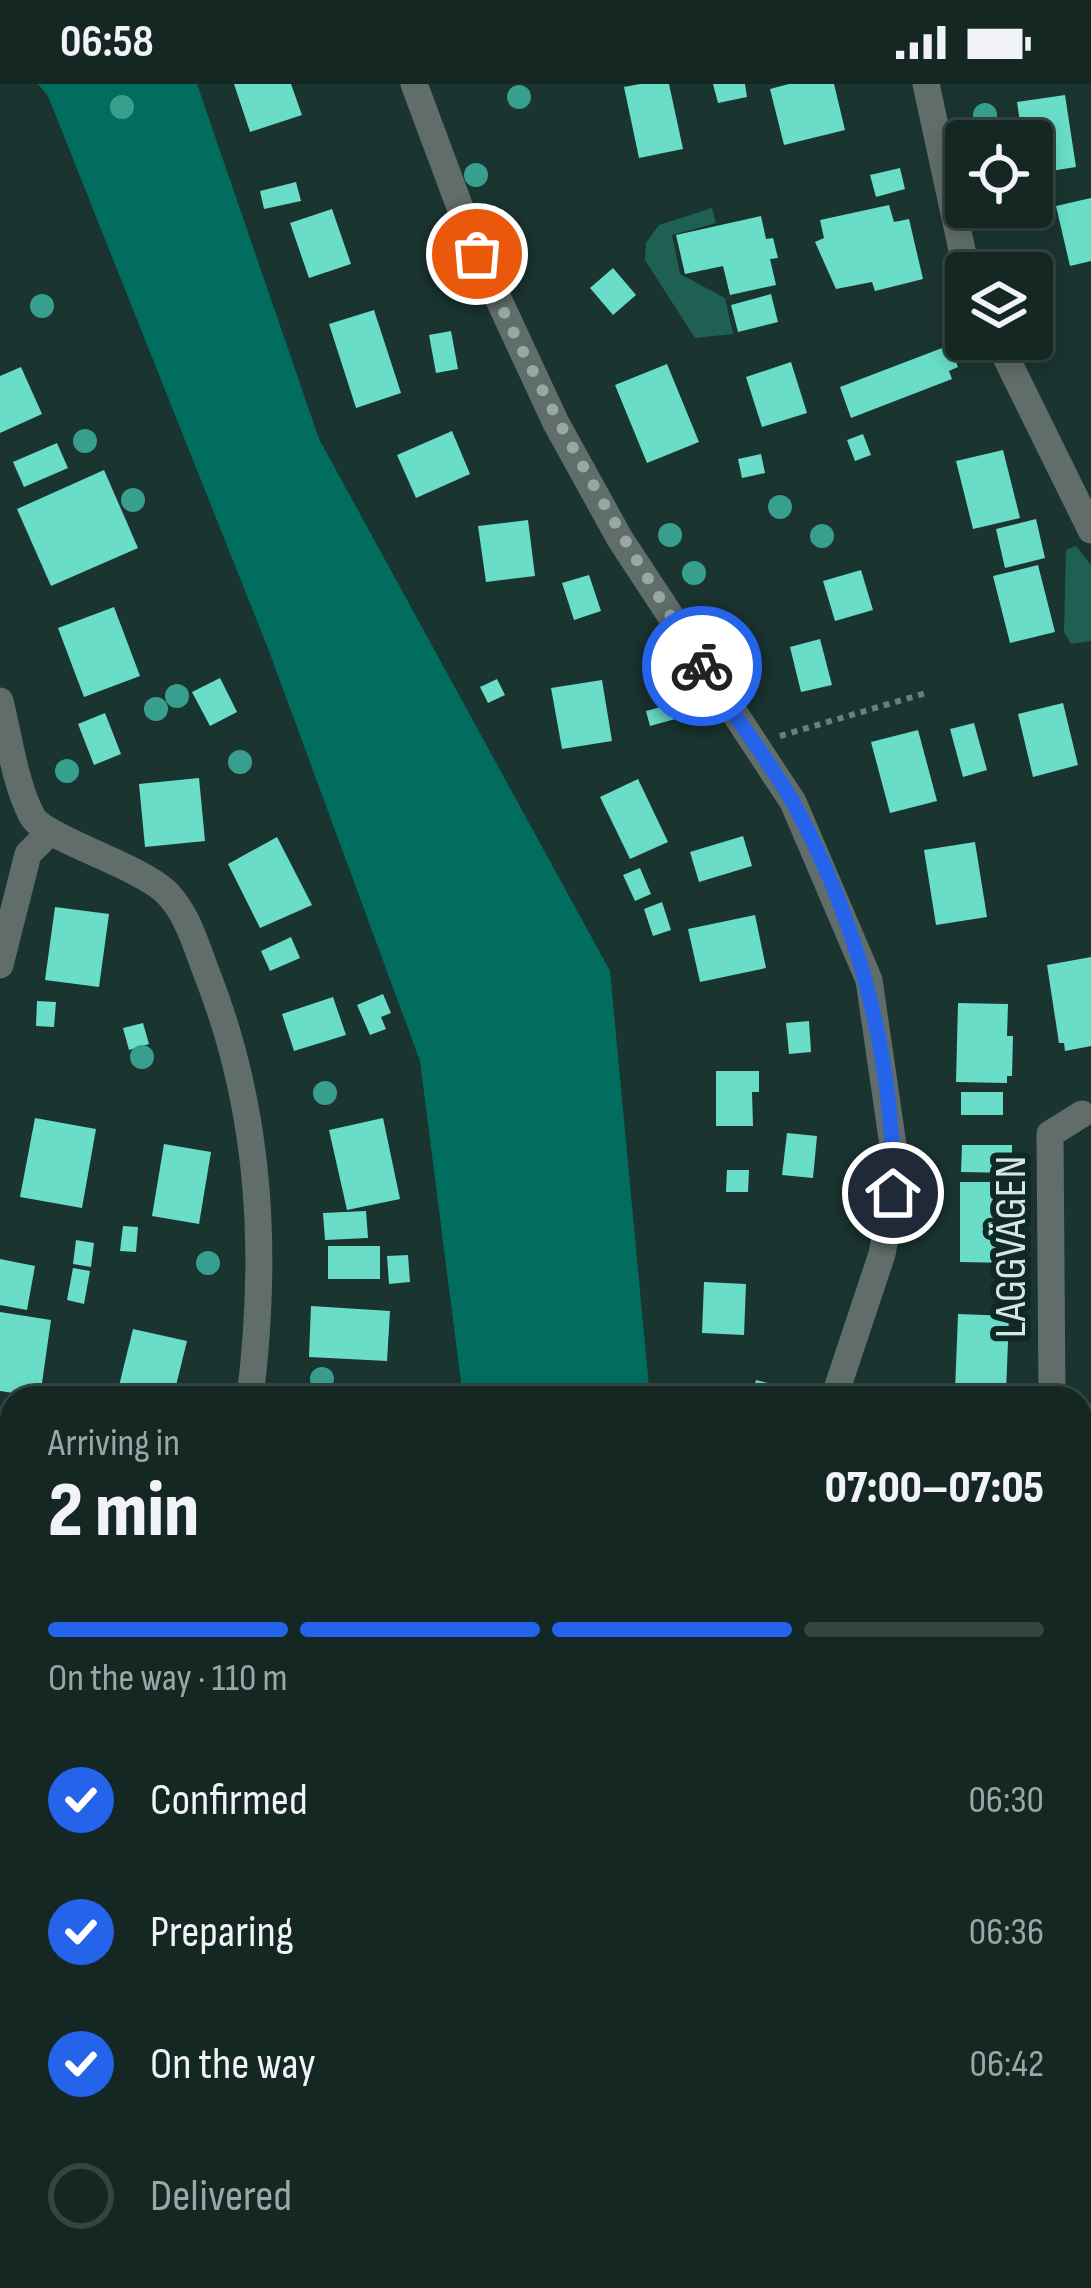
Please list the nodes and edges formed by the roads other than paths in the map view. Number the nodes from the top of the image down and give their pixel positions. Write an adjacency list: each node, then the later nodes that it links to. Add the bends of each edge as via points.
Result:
1 (414, 84): 11 (street, via 477,254 556,423 620,539 793,802 859,951 893,1145 889,1225)
2 (926, 84): 3 (street)
3 (962, 252)
4 (1007, 360): 5 (street)
5 (1091, 530)
6 (0, 701): 7 (street, via 31,815)
7 (49, 833): 8 (street, via 28,854); 10 (street, via 140,872 165,892 182,911 219,1003 248,1103 257,1191 262,1288)
8 (0, 965)
9 (1082, 1114): 12 (street, LAGGVÄGEN, via 1050,1134)
10 (251, 1386)
11 (838, 1386)
12 (1052, 1386)

